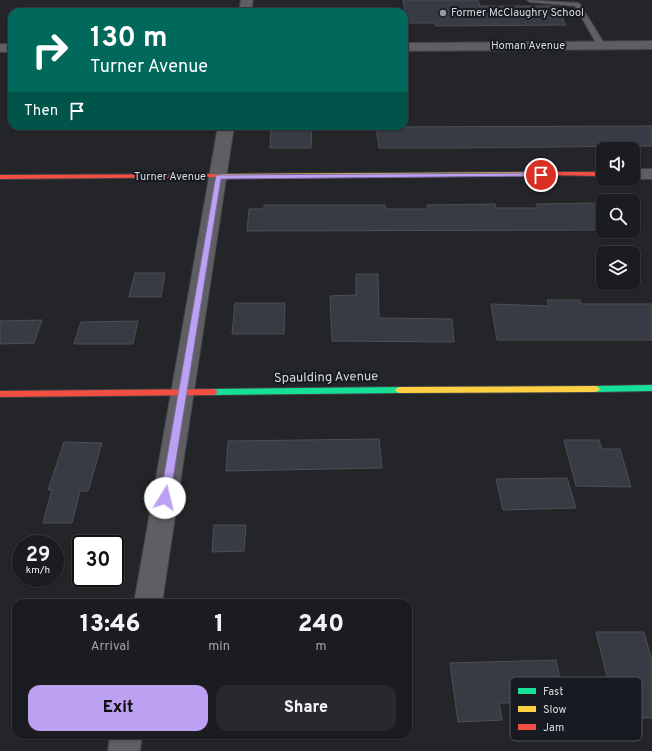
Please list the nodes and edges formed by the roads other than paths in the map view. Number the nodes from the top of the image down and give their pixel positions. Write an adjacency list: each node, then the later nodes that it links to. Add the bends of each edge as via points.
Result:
1 (530, 0): 4 (lane, via 577,4)
2 (652, 45): 4 (street, Homan Avenue)
3 (408, 46): 4 (street, Homan Avenue)
4 (602, 46)
5 (225, 130): 10 (street)
6 (596, 174): 10 (street, Turner Avenue)
7 (640, 174): 8 (street)
8 (652, 174)
9 (0, 177): 10 (street, Turner Avenue)
10 (218, 177): 12 (street)
11 (652, 388): 12 (street, Spaulding Avenue)
12 (182, 393): 13 (street, Spaulding Avenue); 14 (street)
13 (0, 394)
14 (149, 599)
15 (126, 739): 16 (street)
16 (124, 751)

